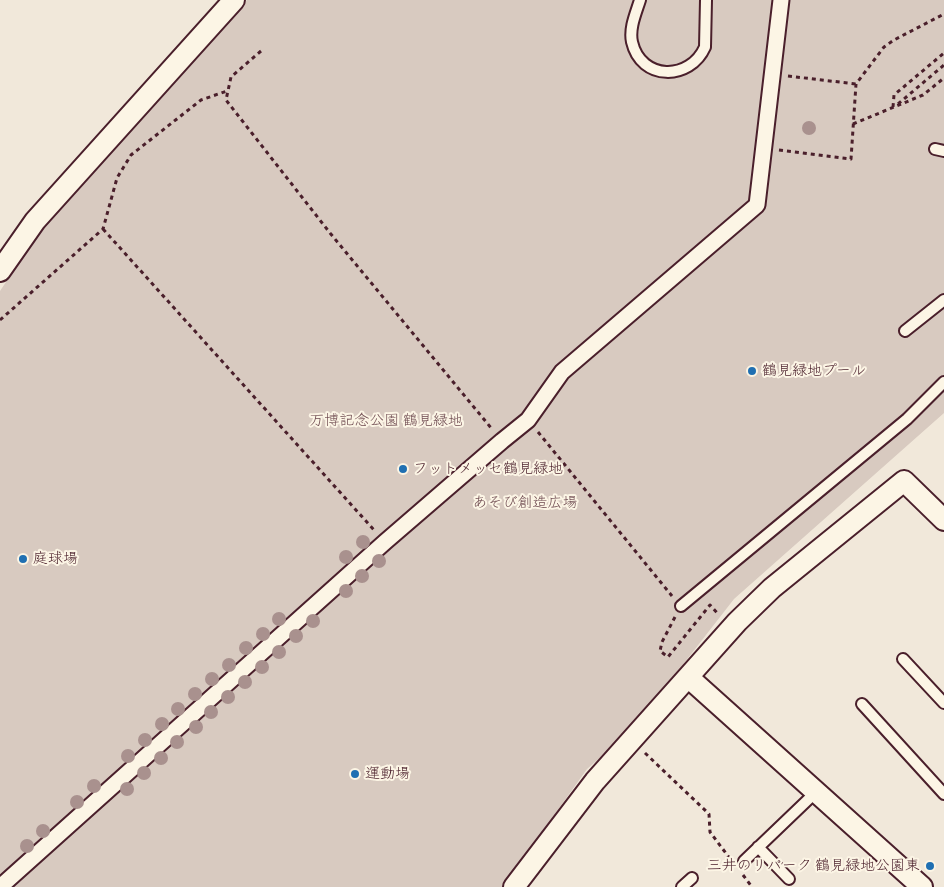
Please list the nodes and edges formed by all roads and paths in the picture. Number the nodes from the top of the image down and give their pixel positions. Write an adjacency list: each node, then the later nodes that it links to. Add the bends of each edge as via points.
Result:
1 (234, 0): 17 (street, via 35,220)
2 (640, 0): 3 (lane, via 632,28 635,50 650,67 671,72 686,69 702,54)
3 (706, 0)
4 (781, 0): 22 (street, via 757,205 562,372)
5 (944, 14): 11 (path, via 884,47)
6 (261, 50): 12 (path, via 231,77)
7 (944, 53): 13 (path, via 894,95)
8 (944, 65): 13 (path)
9 (805, 78): 11 (path)
10 (944, 78): 13 (path, via 923,95)
11 (856, 84): 14 (path)
12 (228, 91): 16 (path, via 201,100 131,154 117,178); 23 (path, via 226,100 330,233)
13 (893, 107): 14 (path)
14 (853, 124): 15 (path, via 851,159)
15 (798, 152)
16 (103, 229): 19 (path); 25 (path)
17 (3, 261)
18 (944, 300): 20 (lane)
19 (0, 320)
20 (905, 331)
21 (944, 382): 26 (lane, via 907,420)
22 (528, 420): 23 (street); 26 (path)
23 (502, 441): 25 (street)
24 (944, 520): 29 (street, via 904,481 772,588)
25 (385, 542): 41 (street)
26 (680, 606): 27 (path, via 662,642 660,651 668,657 710,605)
27 (720, 617)
28 (903, 659): 30 (lane)
29 (688, 677): 32 (street); 33 (street)
30 (944, 703)
31 (862, 704): 34 (lane)
32 (632, 740): 36 (path, via 708,814 710,832); 40 (street, via 595,781)
33 (816, 792): 35 (lane); 44 (street)
34 (944, 794)
35 (758, 847): 36 (lane); 39 (lane)
36 (739, 862)
37 (740, 871): 43 (path)
38 (692, 878): 42 (lane)
39 (789, 880)
40 (518, 885)
41 (0, 887)
42 (682, 887)
43 (752, 887)
44 (922, 887)

